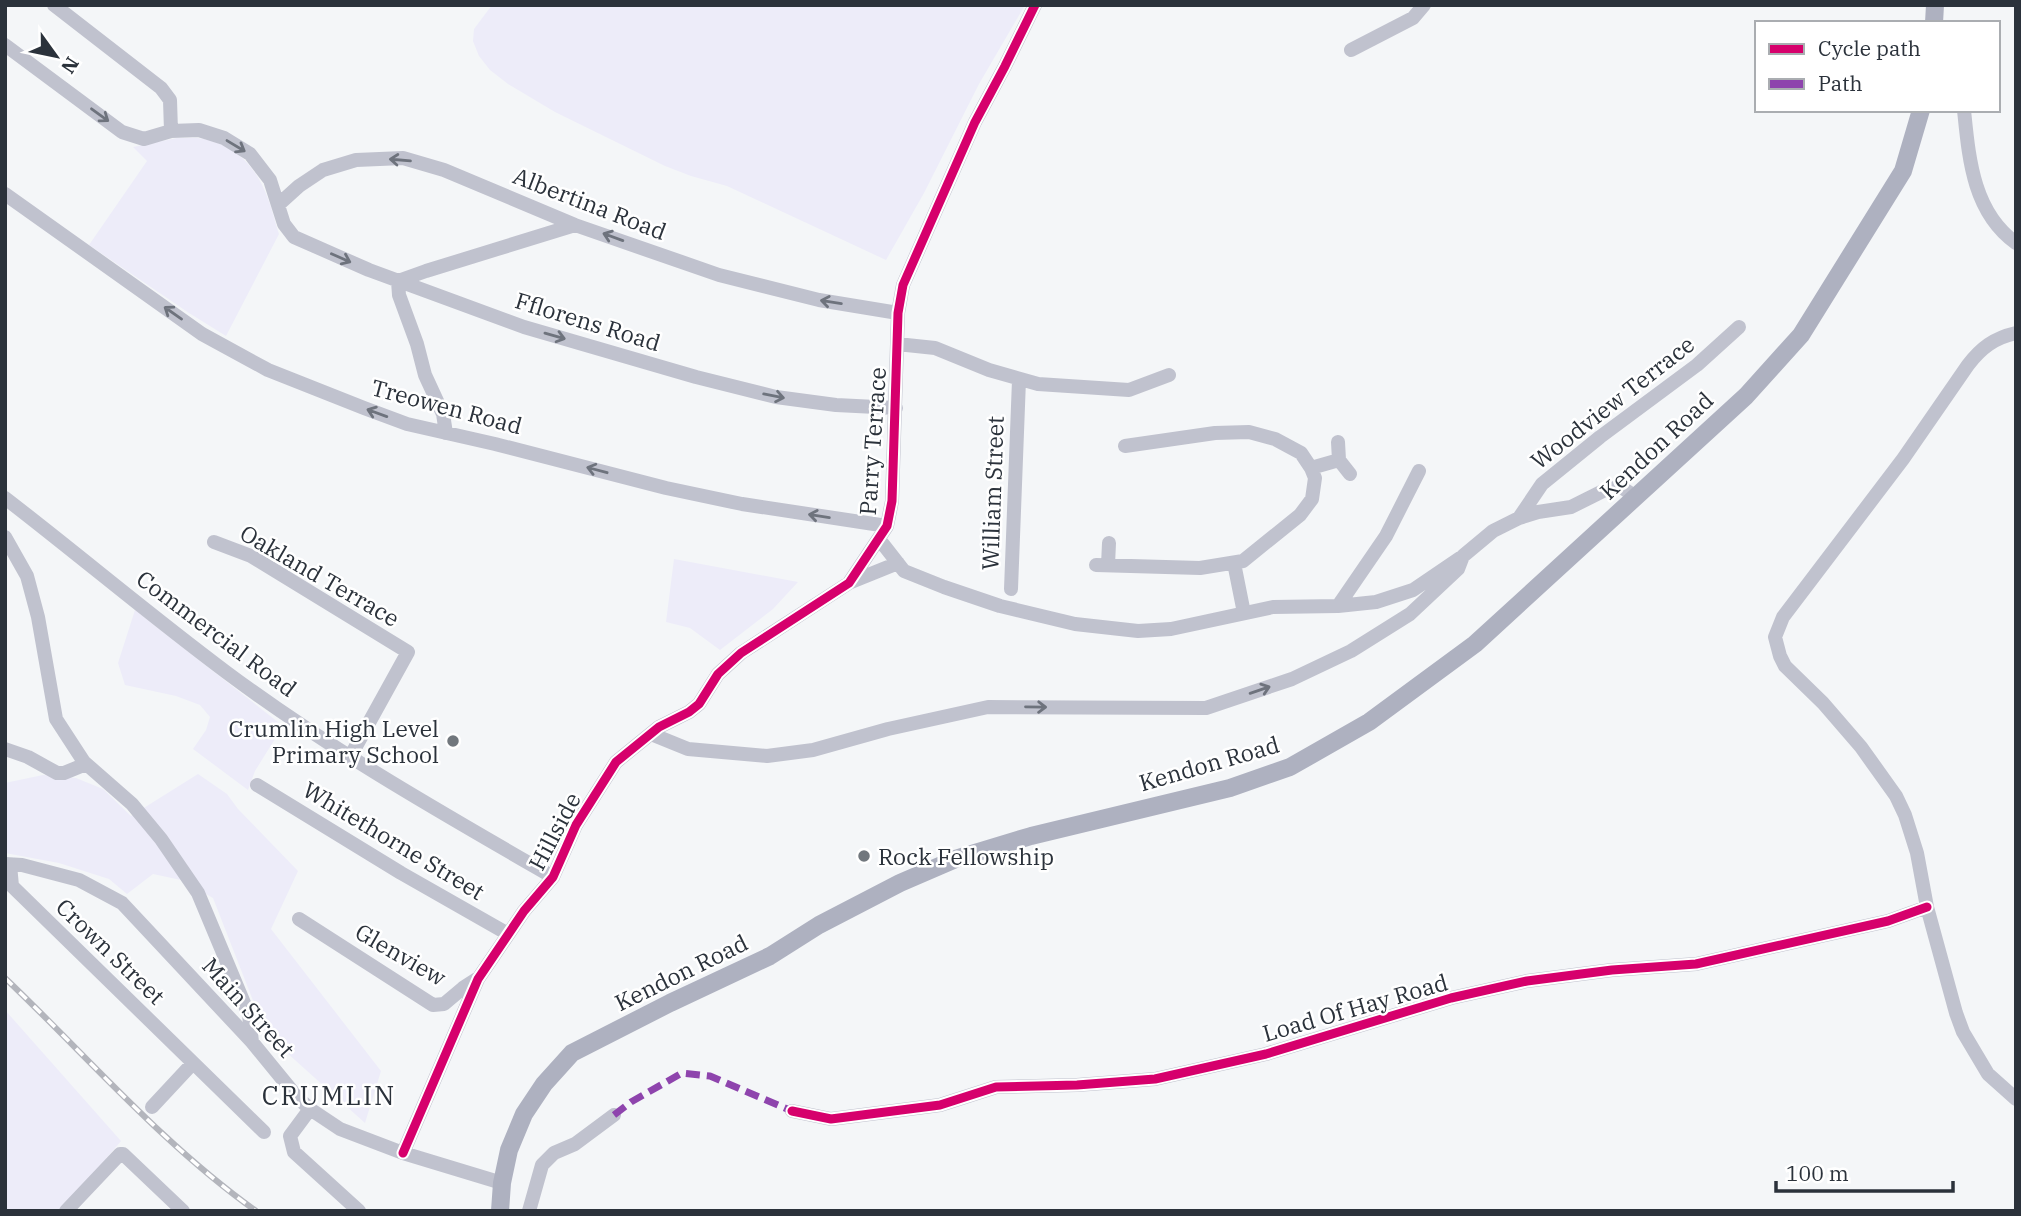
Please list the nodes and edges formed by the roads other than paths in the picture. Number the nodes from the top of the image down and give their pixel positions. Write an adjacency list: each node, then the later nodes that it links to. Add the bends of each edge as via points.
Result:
1 (54, 5): 8 (street, via 161,88 170,100)
2 (1035, 5): 14 (street, Parry Terrace, via 921,242 903,285)
3 (1424, 5): 5 (street, via 1413,18)
4 (5, 46): 8 (street, one-way to 8, via 122,132 144,139)
5 (1351, 50)
6 (1920, 112): 28 (main road, Kendon Road, via 1903,171 1801,335 1746,396)
7 (1964, 112): 12 (street, via 1971,169 1983,206 1993,223)
8 (171, 131): 10 (street, one-way to 10, via 199,130 250,154 270,180)
9 (5, 194): 21 (street, Treowen Road, one-way to 9, via 407,424 268,370 202,334)
10 (278, 205): 11 (street, Albertina Road, one-way to 10, via 444,170 403,158 356,160 323,170); 13 (street, Fflorens Road, one-way to 13, via 294,237)
11 (575, 225): 13 (street); 14 (street, Albertina Road, one-way to 11, via 819,300 719,275)
12 (2016, 243)
13 (398, 281): 20 (street, Fflorens Road, one-way to 20, via 524,327 723,384 776,397); 21 (street)
14 (898, 313): 17 (street, Parry Terrace)
15 (1739, 327): 30 (street, Woodview Terrace, via 1697,365 1542,484)
16 (2016, 333): 50 (street, via 1979,350 1783,617 1776,637 1786,666 1861,747 1896,796 1917,853)
17 (897, 344): 19 (street, via 935,348); 20 (street, Parry Terrace)
18 (1170, 375): 19 (street, via 1129,390)
19 (1019, 380): 40 (street, William Street)
20 (896, 408): 31 (street, Parry Terrace)
21 (446, 433): 31 (street, Treowen Road, one-way to 21, via 666,488)
22 (1338, 442): 24 (street)
23 (1125, 446): 25 (street, via 1249,432 1301,453)
24 (1339, 460): 25 (street); 27 (street)
25 (1311, 468): 38 (street, via 1315,478 1312,499 1300,515 1243,561)
26 (1419, 471): 41 (street, via 1386,536)
27 (1350, 474)
28 (1636, 497): 30 (street, via 1622,487 1605,489 1571,507); 63 (main road, Kendon Road, via 1475,644 1369,722 1290,767 1230,788 958,858 900,883 770,956 572,1053 524,1114)
29 (5, 498): 45 (street, Commercial Road, via 226,672)
30 (1519, 518): 36 (street, via 1493,531)
31 (887, 526): 33 (street, Parry Terrace)
32 (5, 537): 46 (street, via 27,576 56,719)
33 (879, 539): 37 (street); 39 (street, Hillside)
34 (214, 541): 45 (street, Oakland Terrace, via 251,556 408,652)
35 (1109, 543): 38 (street, via 1102,565 1200,568)
36 (1463, 556): 41 (street, via 1413,590 1376,602); 43 (street, one-way to 36, via 688,749 767,756 813,750 988,707 1206,708 1292,679 1351,651 1409,614 1458,569)
37 (898, 563): 39 (street); 42 (street, via 904,571 999,606 1075,624 1138,631 1171,629)
38 (1234, 563): 42 (street)
39 (849, 583): 43 (street, Hillside, via 741,653 718,674 699,704)
40 (1011, 589)
41 (1338, 606): 42 (street, via 1273,607)
42 (1244, 613)
43 (651, 734): 49 (street, Hillside, via 616,762 576,825)
44 (5, 749): 46 (street, via 57,773)
45 (349, 757): 49 (street, Commercial Road)
46 (86, 764): 54 (street, via 131,804 198,893 249,1015)
47 (257, 785): 52 (street, Whitethorne Street)
48 (8, 864): 54 (street, Main Street, via 79,880 122,903); 55 (street, Crown Street, via 12,886)
49 (553, 877): 52 (street, Hillside)
50 (1927, 907): 56 (street, via 1963,1032 1988,1074); 59 (street, Load Of Hay Road, via 1888,921 1696,964 1527,981 1451,998 1266,1054 1154,1079 996,1087 940,1105 831,1119)
51 (299, 919): 53 (street, Glenview, via 433,1005 444,1004)
52 (508, 934): 53 (street, Hillside)
53 (478, 979): 62 (street, Hillside)
54 (253, 1042): 58 (street, Main Street)
55 (193, 1063): 57 (street); 61 (street, Crown Street)
56 (2016, 1099)
57 (152, 1107)
58 (310, 1109): 62 (street, Main Street, via 340,1129); 66 (street, via 290,1136 294,1152)
59 (792, 1111)
60 (614, 1115): 68 (street, via 542,1165)
61 (264, 1132)
62 (403, 1153): 63 (street, Main Street)
63 (502, 1183): 67 (main road, Kendon Road)
64 (66, 1211): 65 (street, via 120,1154)
65 (183, 1211)
66 (359, 1211)
67 (500, 1211)
68 (529, 1211)

